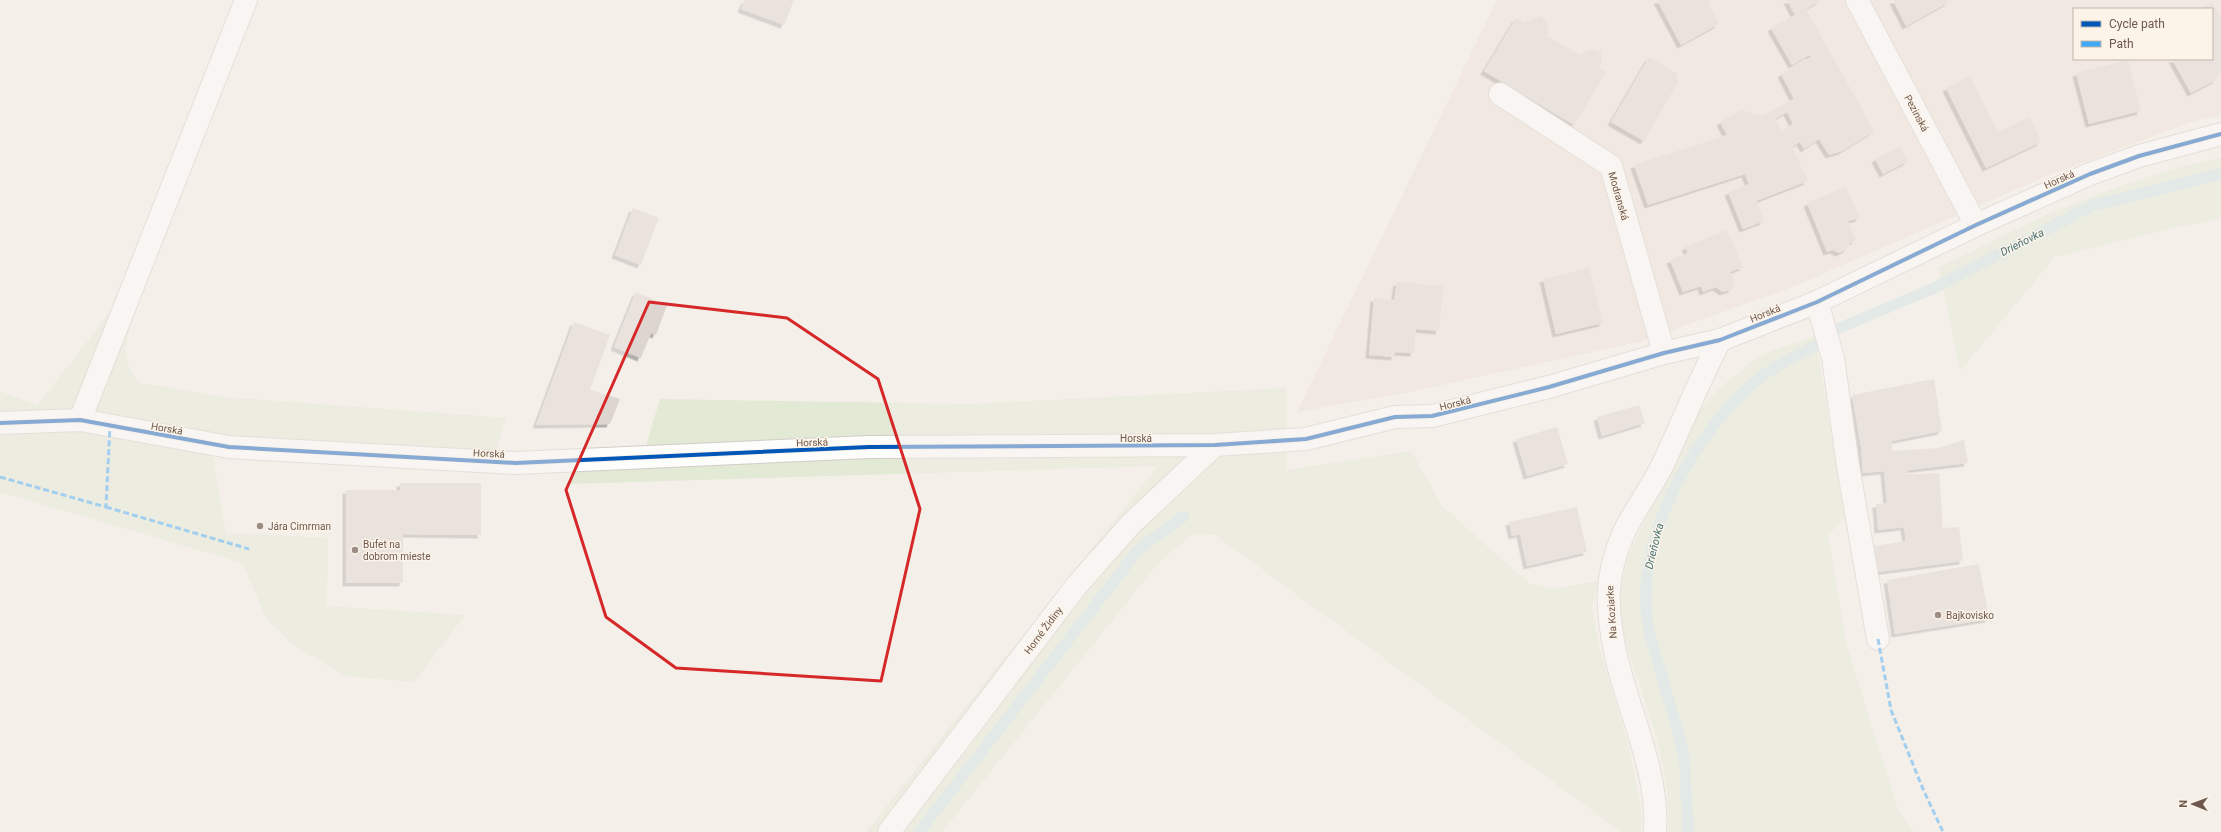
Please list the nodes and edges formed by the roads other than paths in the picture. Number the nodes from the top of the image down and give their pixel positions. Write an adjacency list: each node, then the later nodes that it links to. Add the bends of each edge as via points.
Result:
1 (246, 0): 9 (street)
2 (1857, 0): 5 (street, Pezinská)
3 (1500, 94): 8 (street, Modranská, via 1611,166)
4 (2221, 134): 5 (street, Horská, via 2139,156 2104,169)
5 (1976, 225): 6 (street, Horská)
6 (1817, 302): 7 (street, Horská); 12 (street, via 1833,358 1848,466)
7 (1720, 340): 8 (street, Horská); 14 (street, Na Koziarke, via 1662,465 1625,532 1612,566 1608,589 1616,657 1648,763 1656,813)
8 (1664, 353): 11 (street, Horská, via 1549,387 1432,416 1395,417 1306,438)
9 (80, 420): 10 (street, Horská); 11 (street, Horská, via 229,447 516,462 869,447)
10 (0, 423)
11 (1215, 445): 13 (street, Horné Židiny, via 1131,524 1077,585)
12 (1878, 639)
13 (889, 832)
14 (1655, 832)

